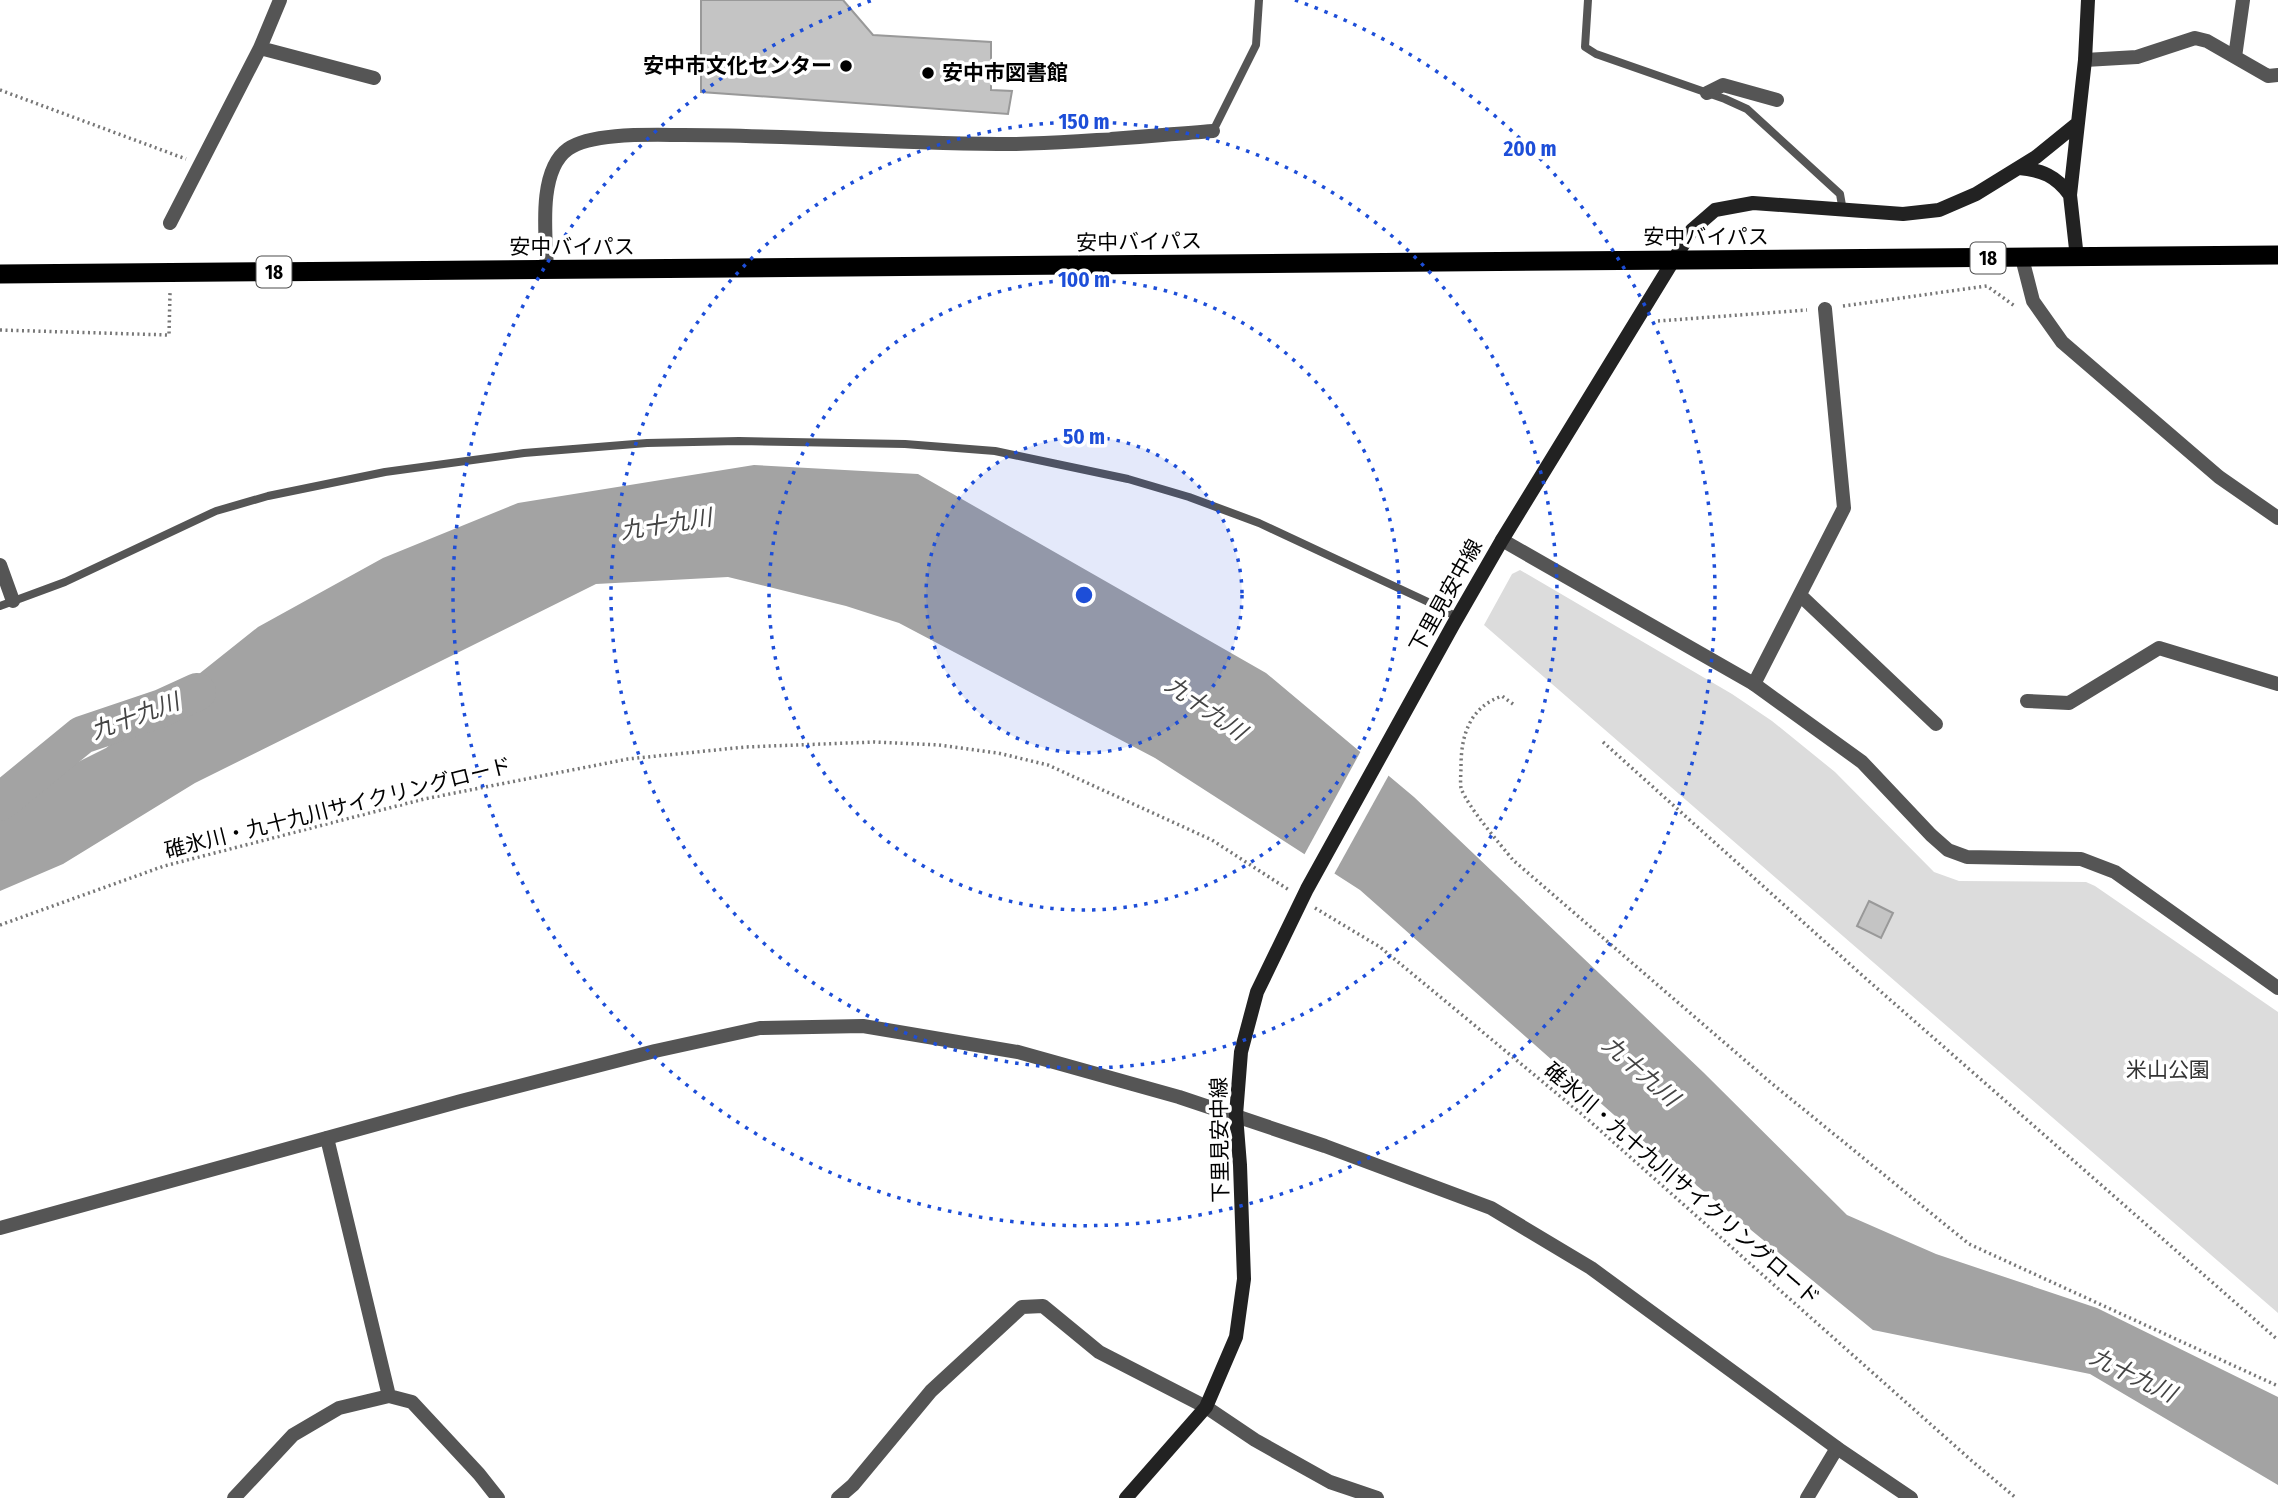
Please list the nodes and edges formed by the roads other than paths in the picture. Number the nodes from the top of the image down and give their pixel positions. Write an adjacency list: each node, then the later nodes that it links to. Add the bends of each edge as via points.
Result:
1 (280, 0): 6 (street)
2 (1259, 0): 14 (lane, via 1256,45)
3 (1588, 0): 11 (lane, via 1586,47)
4 (2088, 0): 8 (main road)
5 (2243, 0): 7 (street)
6 (260, 48): 10 (street); 18 (street)
7 (2235, 57): 8 (street, via 2195,38 2137,57); 9 (street, via 2268,76)
8 (2085, 60): 13 (main road)
9 (2278, 75)
10 (374, 78)
11 (1707, 93): 12 (street, via 1723,85); 17 (lane, via 1747,109 1840,194)
12 (1777, 100)
13 (2078, 123): 15 (main road, 下里見安中線); 16 (main road)
14 (1213, 131): 22 (street, via 1012,144 720,135 588,140 567,149 554,166 547,187)
15 (2019, 168): 16 (main road, via 2051,175); 17 (main road, 下里見安中線, via 1939,210 1903,214)
16 (2070, 195): 21 (main road)
17 (1843, 211): 26 (main road, 下里見安中線, via 1753,203 1715,210 1692,230)
18 (170, 223)
19 (2278, 256): 21 (highway, 安中バイパス / 18)
20 (2022, 258): 21 (highway, 安中バイパス / 18); 22 (highway, 安中バイパス / 18); 25 (street, via 2033,301 2062,341 2219,477)
21 (2077, 258)
22 (547, 270): 23 (highway, 安中バイパス / 18)
23 (0, 274)
24 (1825, 309): 28 (street, via 1844,508)
25 (2278, 518)
26 (1502, 540): 30 (main road, 下里見安中線); 31 (street)
27 (0, 565): 29 (street)
28 (1800, 595): 31 (street); 34 (street)
29 (7, 604): 30 (lane, via 216,511 268,496 385,472 524,453 739,441 995,451 1128,479 1259,523 1441,608)
30 (1455, 622): 36 (main road, 下里見安中線, via 1307,889 1257,992 1241,1052)
31 (1754, 684): 35 (street, via 1862,762 1948,850 1966,857 2081,859 2116,872)
32 (2278, 684): 33 (street, via 2159,648 2069,702)
33 (2028, 701)
34 (1936, 724)
35 (2278, 988)
36 (1236, 1115): 37 (street, via 1018,1052 863,1026 812,1026 760,1028 655,1051); 40 (main road, 下里見安中線, via 1244,1279 1236,1337); 41 (street, via 1491,1208 1591,1268)
37 (327, 1138): 38 (street); 39 (street)
38 (0, 1228)
39 (388, 1396): 42 (street, via 340,1408 293,1435); 43 (street, via 412,1402)
40 (1206, 1407): 44 (street, via 1099,1352 1043,1306 1022,1307 931,1391); 45 (main road, 下里見安中線); 46 (street, via 1330,1482)
41 (1837, 1448): 47 (street); 48 (street)
42 (234, 1498)
43 (498, 1498)
44 (838, 1498)
45 (1126, 1498)
46 (1377, 1498)
47 (1807, 1498)
48 (1911, 1498)

